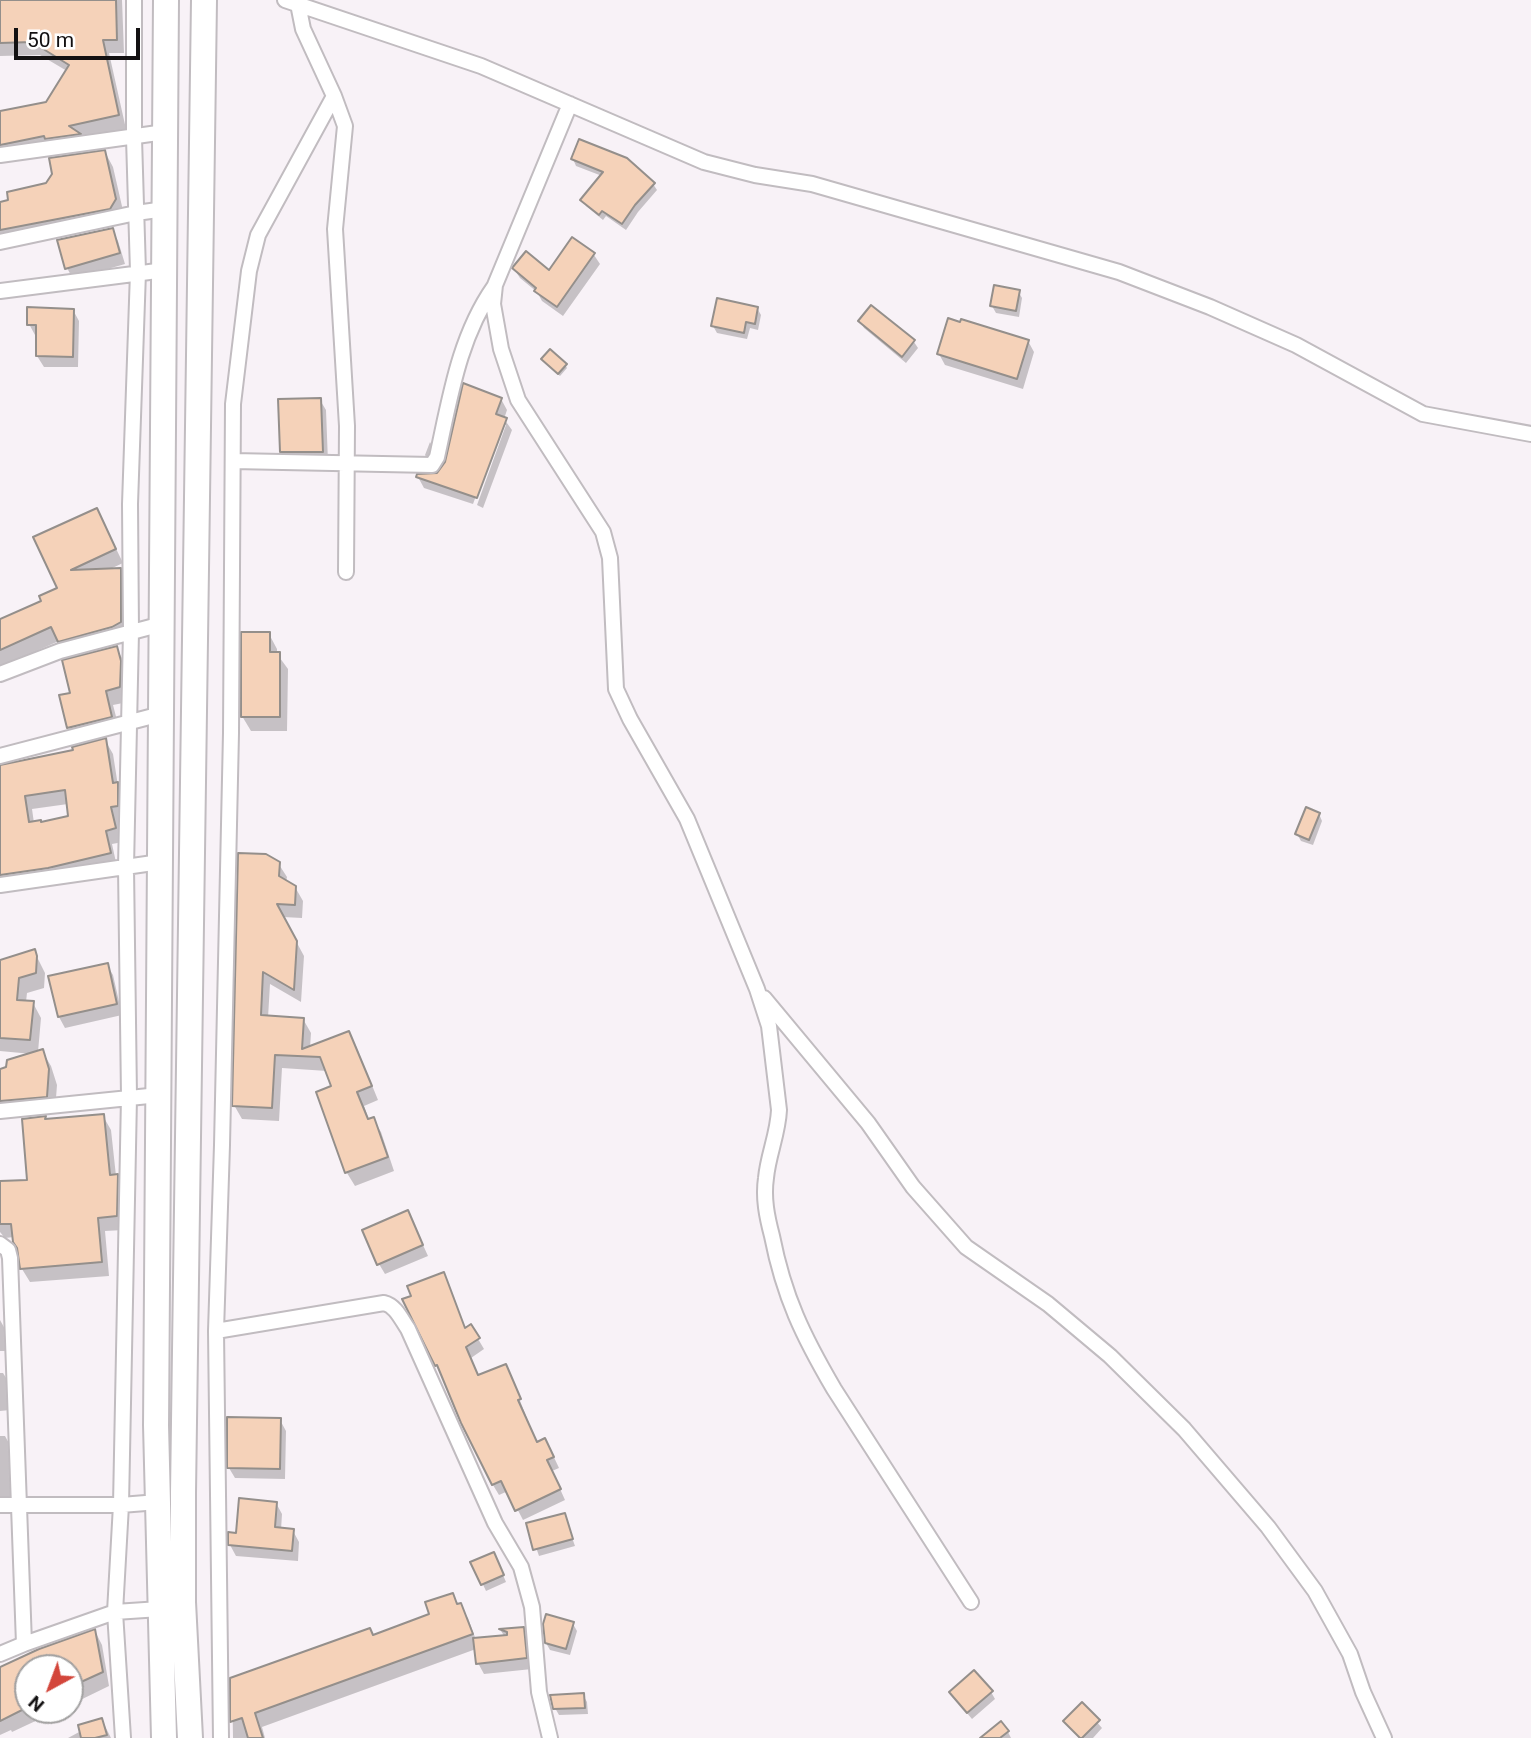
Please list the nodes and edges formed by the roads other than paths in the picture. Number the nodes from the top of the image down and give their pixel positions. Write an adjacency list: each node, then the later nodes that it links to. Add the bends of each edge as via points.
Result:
1 (134, 0): 8 (street)
2 (166, 0): 7 (highway)
3 (204, 0): 47 (highway, via 183,1492)
4 (291, 2): 5 (street); 6 (street, via 456,57)
5 (334, 96): 18 (street, via 258,235 249,271 233,404); 19 (street, via 345,126 335,229)
6 (570, 104): 15 (street); 17 (street, via 704,162 812,184 1119,272 1296,345 1423,414)
7 (165, 132): 8 (street); 10 (highway)
8 (134, 138): 9 (street); 11 (street)
9 (0, 155)
10 (165, 209): 11 (street); 13 (highway)
11 (136, 212): 12 (street); 14 (street)
12 (0, 242)
13 (164, 270): 14 (street); 21 (highway)
14 (138, 272): 16 (street); 22 (street)
15 (495, 285): 19 (street, via 467,336 435,462 429,466); 30 (street, via 493,304 501,349 518,400 603,532 610,558 616,690 687,819)
16 (0, 291)
17 (1531, 434)
18 (233, 461): 19 (street); 35 (street)
19 (347, 462): 20 (street)
20 (346, 572)
21 (162, 624): 22 (street); 24 (highway)
22 (131, 632): 23 (street); 25 (street)
23 (0, 674)
24 (161, 715): 25 (street); 27 (highway)
25 (128, 723): 26 (street); 28 (street)
26 (0, 756)
27 (160, 862): 28 (street); 31 (highway)
28 (126, 867): 29 (street); 32 (street)
29 (0, 885)
30 (757, 989): 40 (street, via 769,1026 779,1110 766,1177 766,1205 784,1290 827,1377); 50 (street, via 965,1247 1048,1304 1110,1356 1184,1429 1268,1527 1315,1591 1350,1654)
31 (159, 1095): 32 (street); 36 (highway)
32 (128, 1097): 33 (street); 39 (street)
33 (0, 1111)
34 (0, 1244): 38 (street, via 10,1258)
35 (216, 1331): 48 (street); 49 (street, via 384,1303 397,1311 495,1523 521,1567 531,1607 539,1692)
36 (158, 1502): 39 (street); 41 (highway)
37 (0, 1505): 38 (street)
38 (19, 1505): 39 (street); 43 (street)
39 (121, 1505): 42 (street)
40 (971, 1602)
41 (160, 1609): 42 (street); 46 (highway)
42 (115, 1612): 43 (street); 45 (street)
43 (24, 1644): 44 (street)
44 (0, 1654)
45 (123, 1738)
46 (164, 1738)
47 (190, 1738)
48 (221, 1738)
49 (551, 1738)
50 (1384, 1738)

